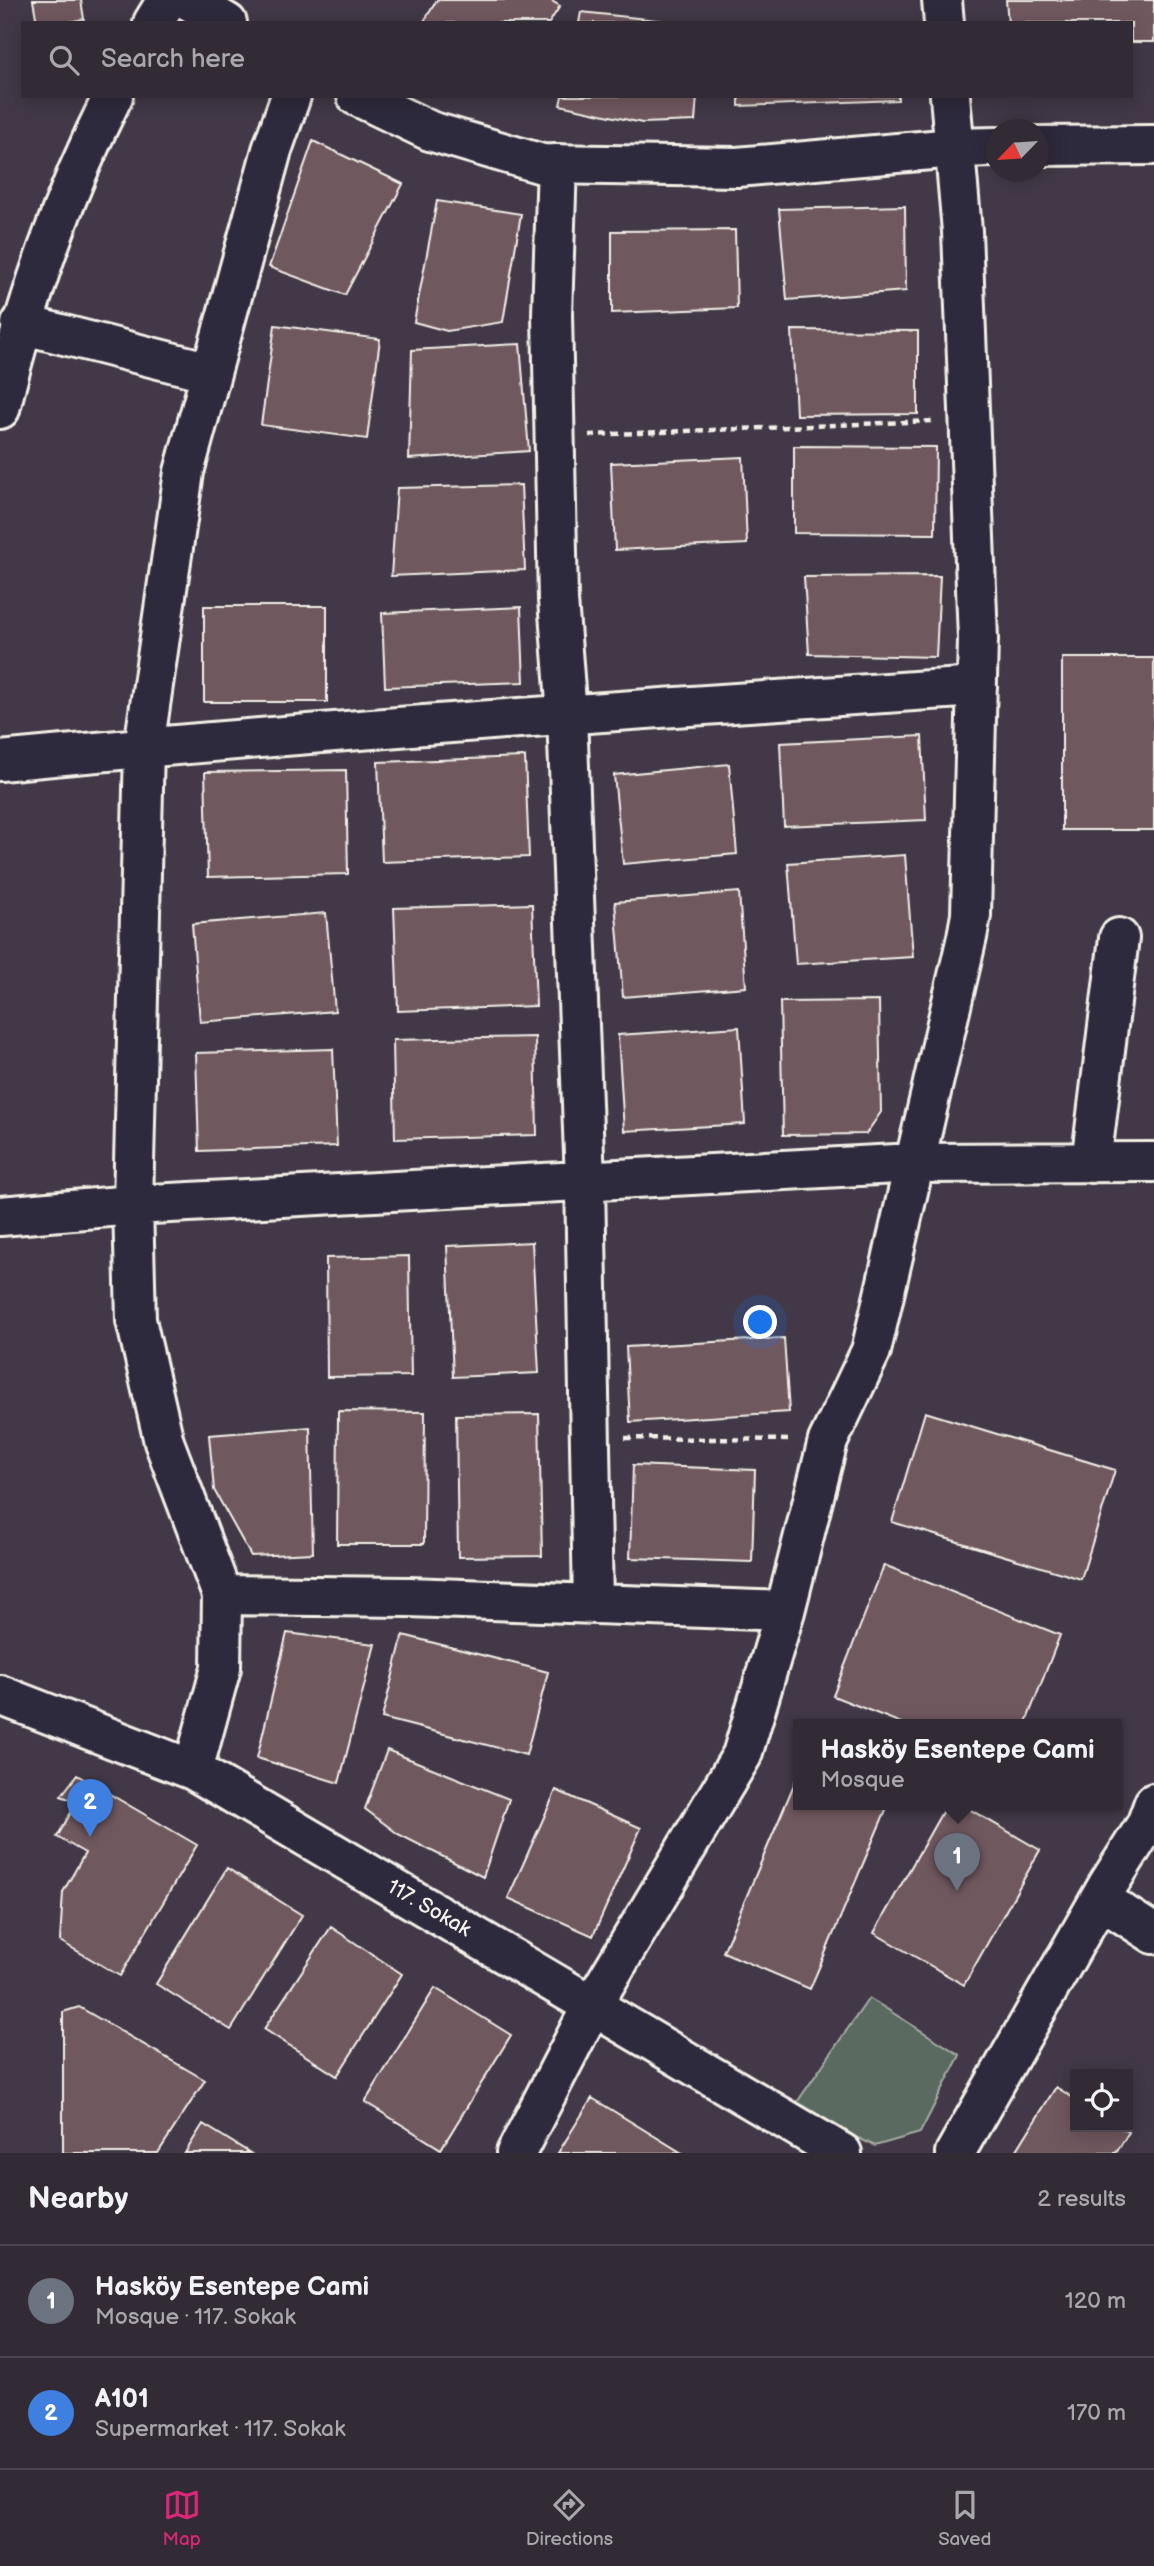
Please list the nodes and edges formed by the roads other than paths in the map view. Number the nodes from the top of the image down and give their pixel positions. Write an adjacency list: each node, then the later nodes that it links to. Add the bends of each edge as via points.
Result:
1 (167, 0): 4 (street)
2 (188, 0): 5 (street)
3 (942, 0): 6 (street)
4 (154, 21)
5 (224, 21)
6 (944, 21)
7 (112, 98): 16 (street, via 54,226)
8 (290, 98): 17 (street)
9 (361, 98): 15 (street, via 430,131 542,164)
10 (950, 98): 14 (street)
11 (1154, 145): 12 (street)
12 (1049, 146)
13 (986, 147): 14 (street)
14 (954, 148): 15 (street, via 737,167); 19 (street, via 962,231)
15 (557, 164): 20 (street, via 552,314 558,600)
16 (21, 324): 17 (street); 18 (street)
17 (210, 372): 21 (street, via 184,472)
18 (0, 409)
19 (977, 687): 20 (street); 24 (street, via 971,915)
20 (567, 715): 21 (street); 27 (street)
21 (144, 747): 22 (street); 28 (street)
22 (0, 761)
23 (1119, 938): 25 (street)
24 (915, 1163): 25 (street); 27 (street); 32 (street, via 871,1351 828,1441)
25 (1091, 1163): 26 (street)
26 (1154, 1163)
27 (585, 1181): 28 (street); 31 (street)
28 (133, 1205): 29 (street); 30 (street, via 136,1320 160,1429)
29 (0, 1216)
30 (222, 1595): 31 (street); 34 (street, via 221,1668)
31 (593, 1604): 32 (street)
32 (785, 1611): 38 (street, via 742,1755)
33 (0, 1695): 34 (street, 117. Sokak)
34 (193, 1770): 38 (street, 117. Sokak)
35 (1151, 1819): 36 (street)
36 (1100, 1899): 37 (street); 41 (street)
37 (1154, 1934)
38 (593, 2004): 39 (street); 40 (street, 117. Sokak)
39 (516, 2153)
40 (842, 2153)
41 (955, 2153)

